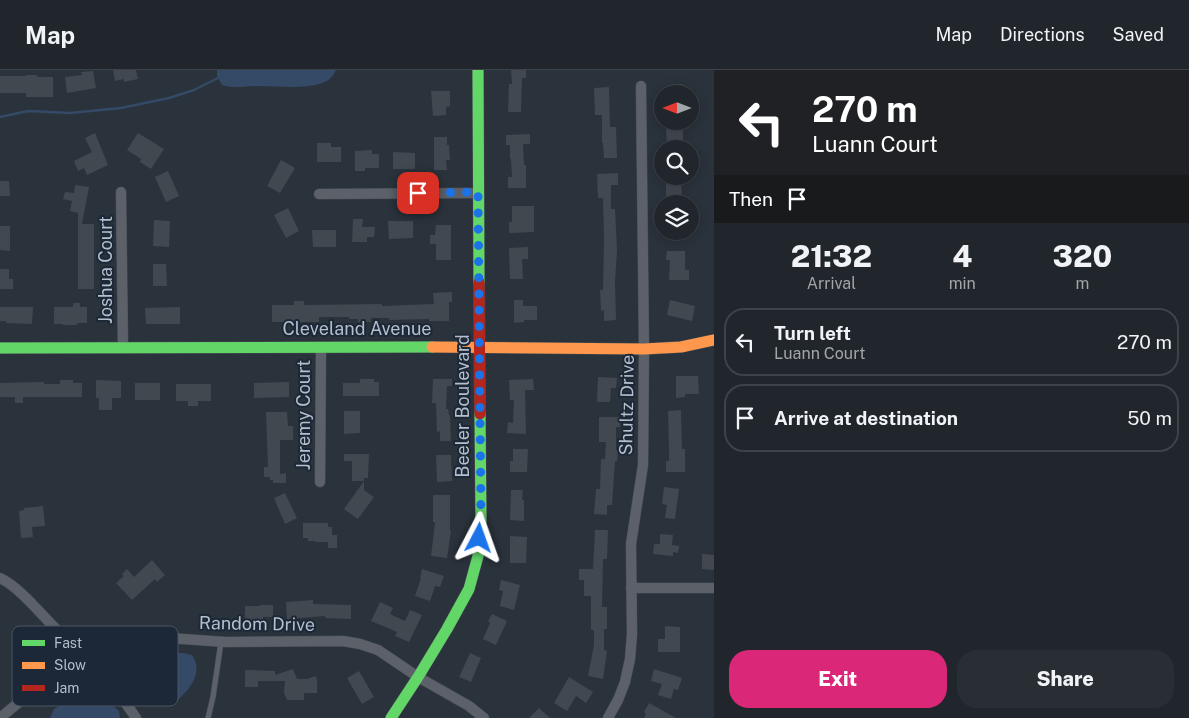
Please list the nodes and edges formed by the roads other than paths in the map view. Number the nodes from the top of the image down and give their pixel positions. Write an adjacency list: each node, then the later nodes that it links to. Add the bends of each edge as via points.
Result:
1 (478, 70): 4 (street, Beeler Boulevard)
2 (641, 86): 11 (street, Shultz Drive)
3 (122, 192): 10 (street, Joshua Court)
4 (478, 192): 5 (street); 8 (street, Beeler Boulevard)
5 (319, 194)
6 (714, 340): 11 (street, Cleveland Avenue, via 681,347)
7 (321, 347): 8 (street, Cleveland Avenue); 10 (street, Cleveland Avenue); 12 (street, Jeremy Court)
8 (480, 347): 11 (street, Cleveland Avenue); 19 (street, Beeler Boulevard, via 481,520 478,556 469,589)
9 (0, 348): 10 (street, Cleveland Avenue)
10 (123, 348)
11 (644, 349): 14 (street, Shultz Drive, via 643,465 631,544)
12 (320, 482)
13 (0, 578): 16 (street, via 23,595)
14 (631, 588): 15 (street); 27 (street, Shultz Drive, via 630,659 625,682)
15 (714, 588)
16 (53, 626)
17 (178, 639): 18 (street, Random Drive)
18 (221, 642): 19 (street, Random Drive, via 343,641 360,644 378,650); 24 (lane)
19 (418, 677): 25 (street, Beeler Boulevard); 26 (street, Random Drive)
20 (14, 706): 22 (street, Random Drive)
21 (128, 706): 23 (street)
22 (0, 718)
23 (136, 718)
24 (208, 718)
25 (391, 718)
26 (484, 718)
27 (608, 718)

